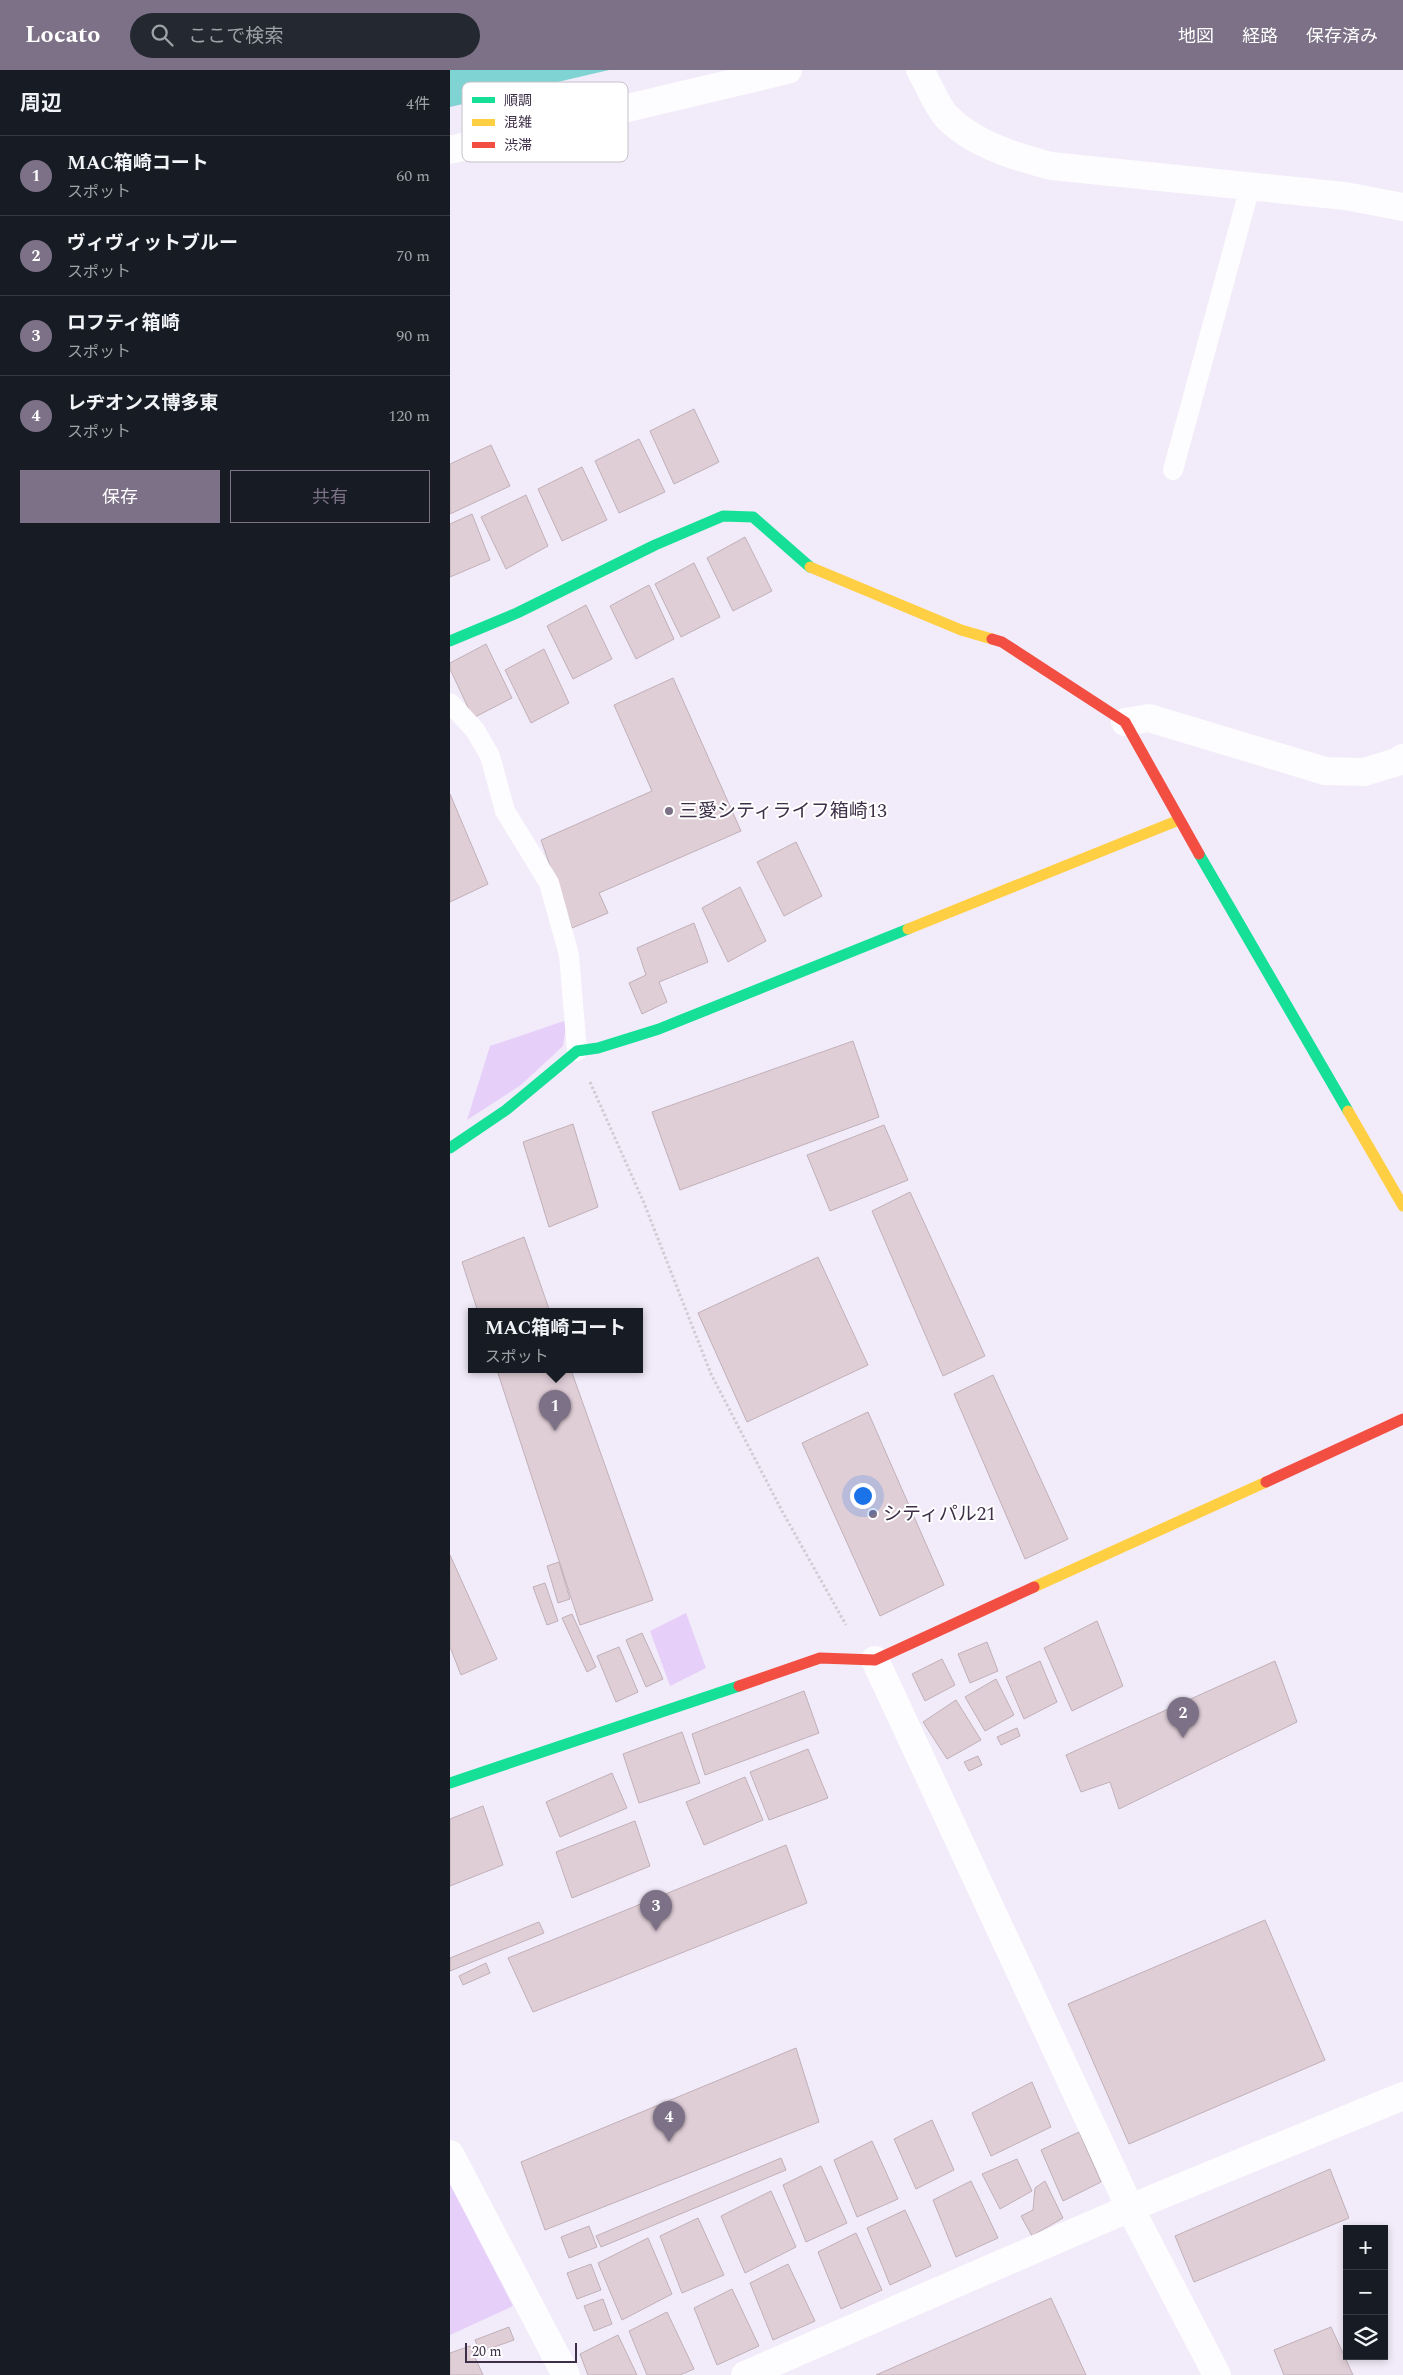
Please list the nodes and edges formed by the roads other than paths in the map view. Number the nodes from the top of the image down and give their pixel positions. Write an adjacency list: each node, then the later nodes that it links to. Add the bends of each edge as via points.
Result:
1 (788, 70): 3 (street)
2 (920, 70): 4 (street, via 946,117 976,139 1027,160 1051,166)
3 (628, 108)
4 (1250, 187): 5 (street, via 1345,196); 6 (lane)
5 (1403, 207)
6 (1173, 470)
7 (450, 641): 9 (street, via 517,613 655,544 715,519 723,516 753,517 811,568 961,630 1002,642)
8 (450, 703): 12 (lane, via 475,730 490,756 505,811 549,882 569,955)
9 (1125, 722): 10 (street, via 1149,718 1325,771 1364,772); 11 (street)
10 (1403, 758)
11 (1179, 820): 12 (street, via 659,1029 598,1048); 14 (street)
12 (577, 1051): 13 (street, via 498,1116)
13 (450, 1148)
14 (1403, 1206)
15 (1403, 1419): 16 (street)
16 (875, 1660): 17 (street, via 820,1658); 20 (street)
17 (450, 1783)
18 (1403, 2096): 20 (street)
19 (450, 2154): 21 (street)
20 (1130, 2208): 22 (street); 23 (street)
21 (566, 2375)
22 (744, 2375)
23 (1217, 2375)

